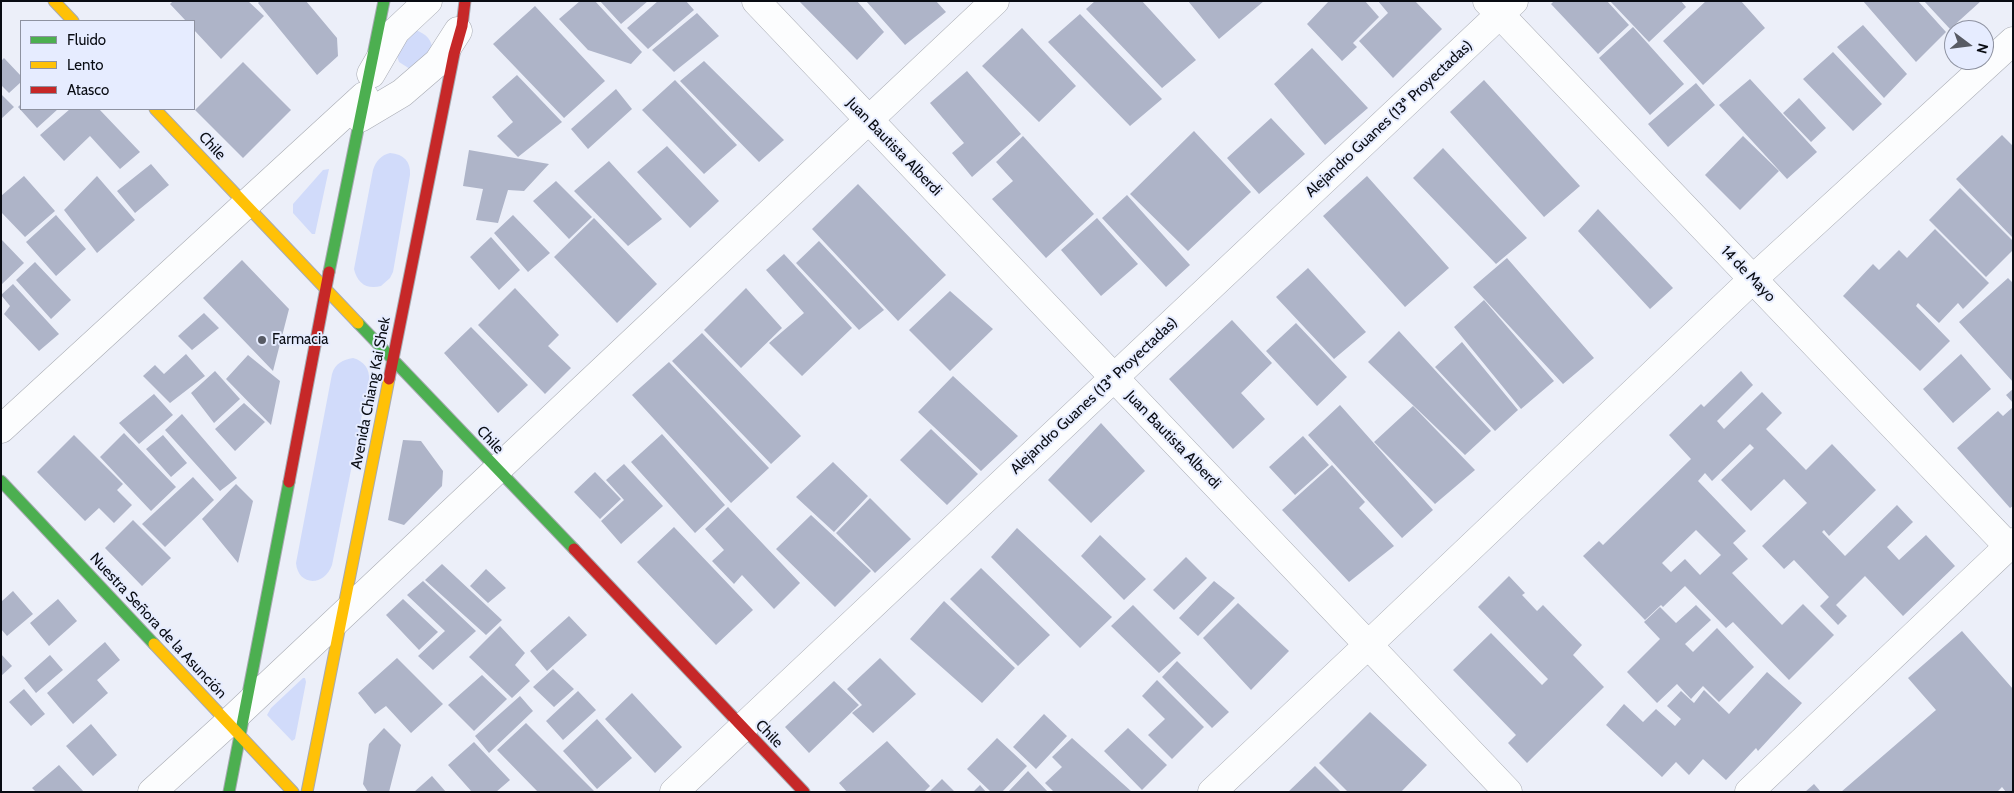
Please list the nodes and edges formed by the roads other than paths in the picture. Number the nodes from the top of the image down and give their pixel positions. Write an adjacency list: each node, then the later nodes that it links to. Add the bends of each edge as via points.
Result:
1 (54, 1): 8 (street)
2 (384, 1): 10 (street)
3 (428, 1): 10 (street, via 396,32)
4 (756, 1): 12 (street, Juan Bautista Alberdi)
5 (995, 1): 12 (street)
6 (1500, 6): 14 (street, 14 de Mayo); 17 (street, Alejandro Guanes (13ª Proyectadas))
7 (463, 14): 10 (street, via 438,62 402,93); 16 (street, Avenida Chiang Kai Shek)
8 (72, 20)
9 (2013, 41): 14 (street)
10 (364, 97): 13 (street); 15 (street)
11 (156, 110): 13 (street, Chile)
12 (869, 120): 17 (street, Juan Bautista Alberdi); 19 (street)
13 (246, 205): 15 (street, Chile); 18 (street)
14 (1753, 279): 21 (street, 14 de Mayo); 23 (street)
15 (326, 289): 16 (street, Chile); 24 (street)
16 (393, 359): 19 (street, Chile); 22 (street, Avenida Chiang Kai Shek)
17 (1114, 378): 23 (street, Juan Bautista Alberdi); 25 (street, Alejandro Guanes (13ª Proyectadas))
18 (1, 429)
19 (498, 470): 22 (street); 25 (street, Chile)
20 (1, 481): 24 (street, Nuestra Señora de la Asunción)
21 (2011, 544): 34 (street)
22 (341, 617): 24 (street); 29 (street, Avenida Chiang Kai Shek)
23 (1368, 645): 32 (street); 33 (street, Juan Bautista Alberdi)
24 (238, 722): 26 (street); 27 (street); 28 (street, Nuestra Señora de la Asunción)
25 (743, 727): 30 (street, Alejandro Guanes (13ª Proyectadas)); 31 (street, Chile)
26 (152, 792)
27 (229, 792)
28 (293, 792)
29 (307, 792)
30 (674, 792)
31 (804, 792)
32 (1212, 792)
33 (1508, 792)
34 (1749, 792)

